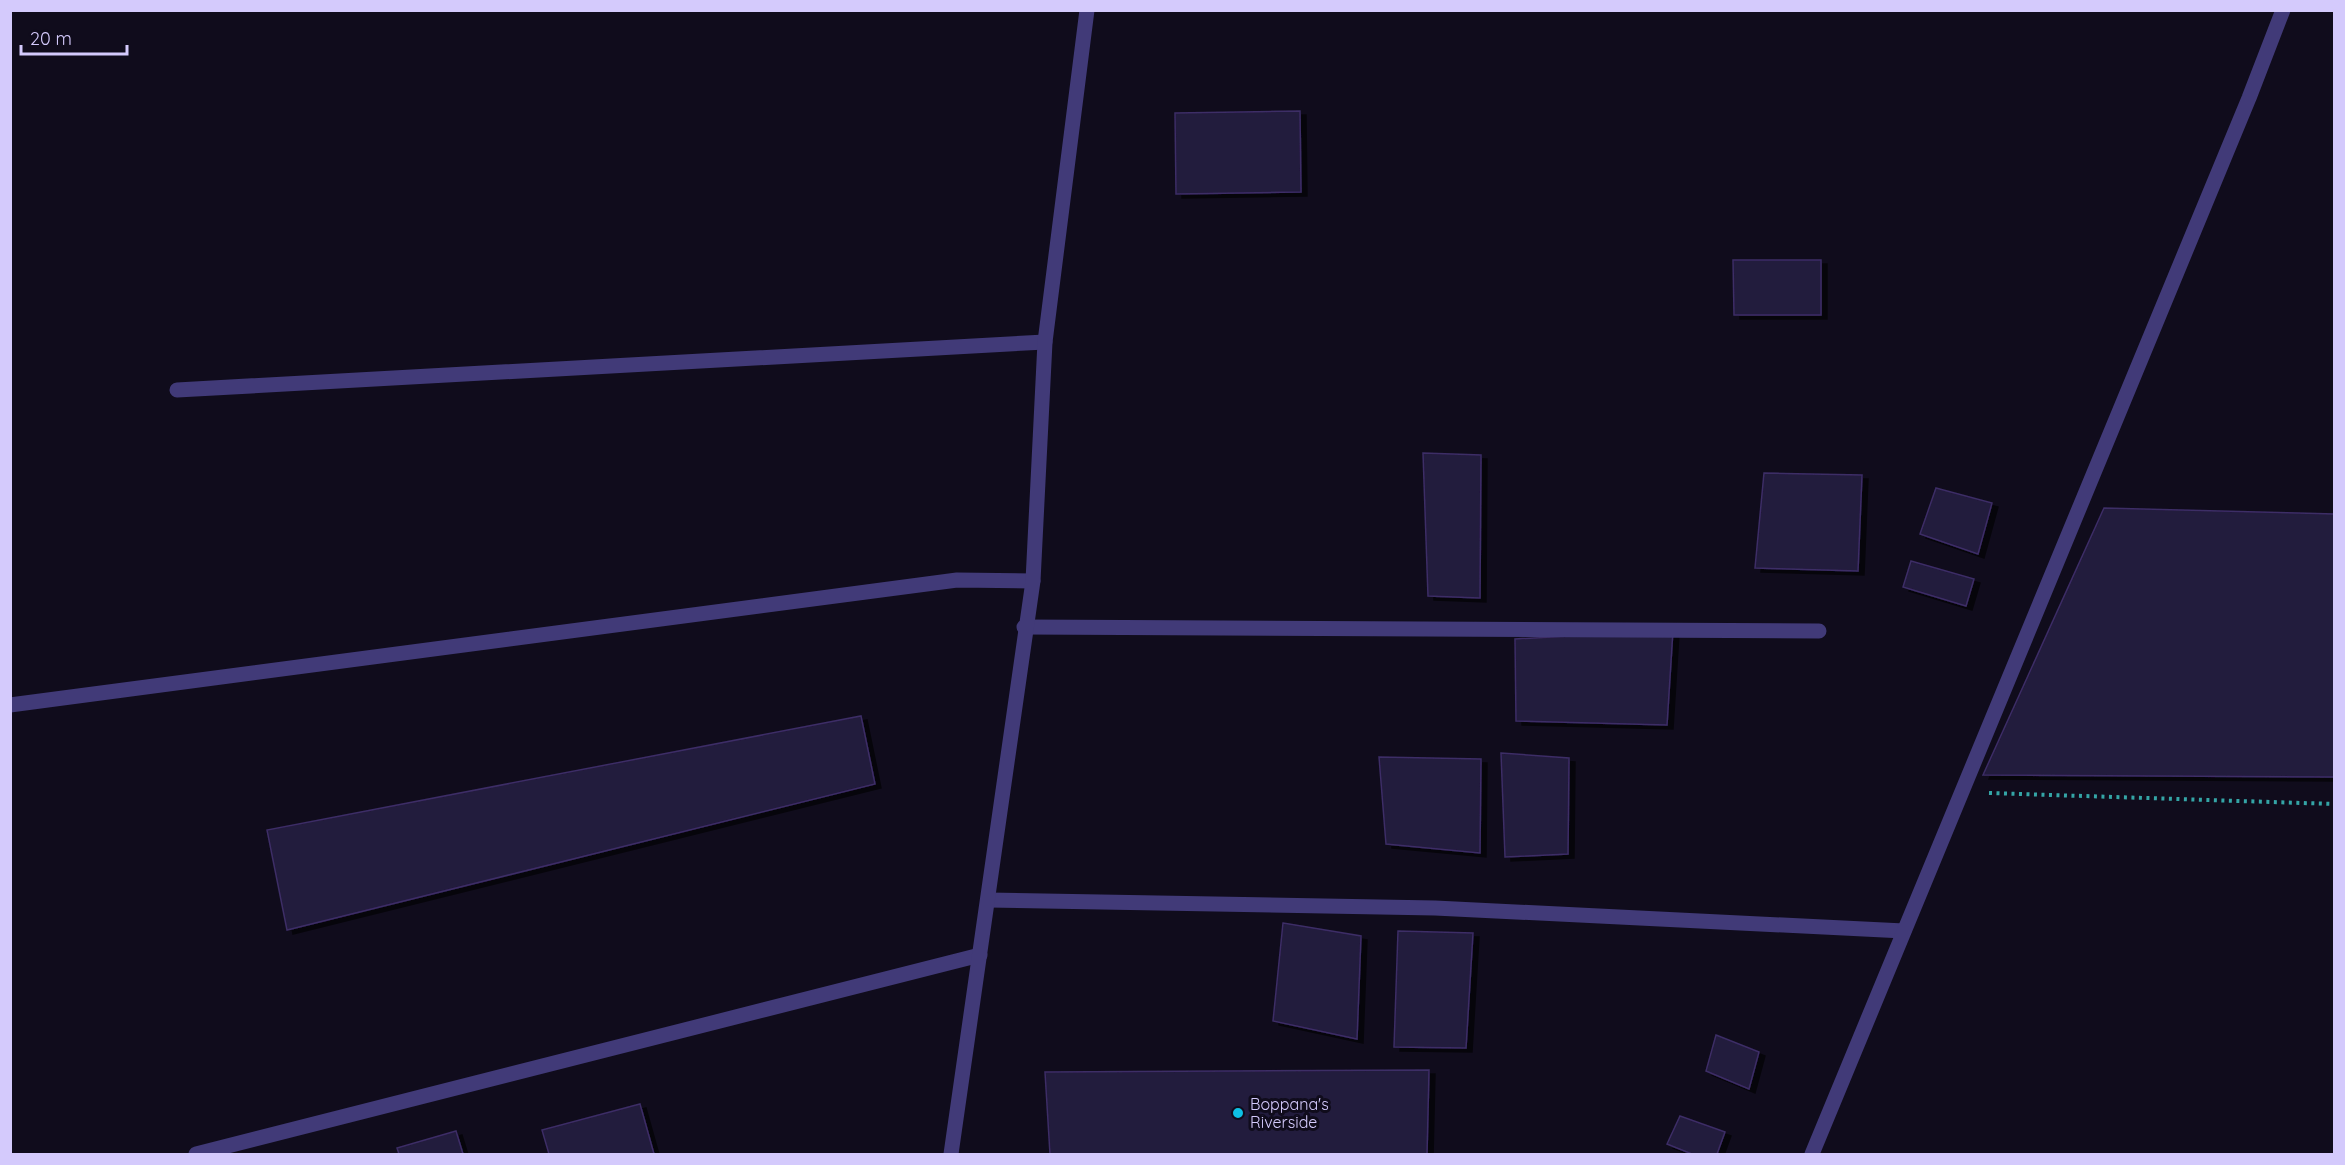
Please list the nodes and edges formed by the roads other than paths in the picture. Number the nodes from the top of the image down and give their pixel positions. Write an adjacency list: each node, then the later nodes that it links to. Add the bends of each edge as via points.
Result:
1 (1087, 10): 3 (street)
2 (2283, 10): 10 (street)
3 (1045, 342): 4 (street); 5 (street)
4 (177, 390)
5 (1033, 581): 6 (street); 8 (street, via 957,580)
6 (1024, 627): 7 (street); 9 (street)
7 (1819, 631)
8 (10, 705)
9 (988, 900): 10 (street, via 1435,908); 11 (street)
10 (1904, 931): 14 (street)
11 (980, 956): 12 (street); 13 (street)
12 (196, 1155)
13 (951, 1155)
14 (1812, 1155)

